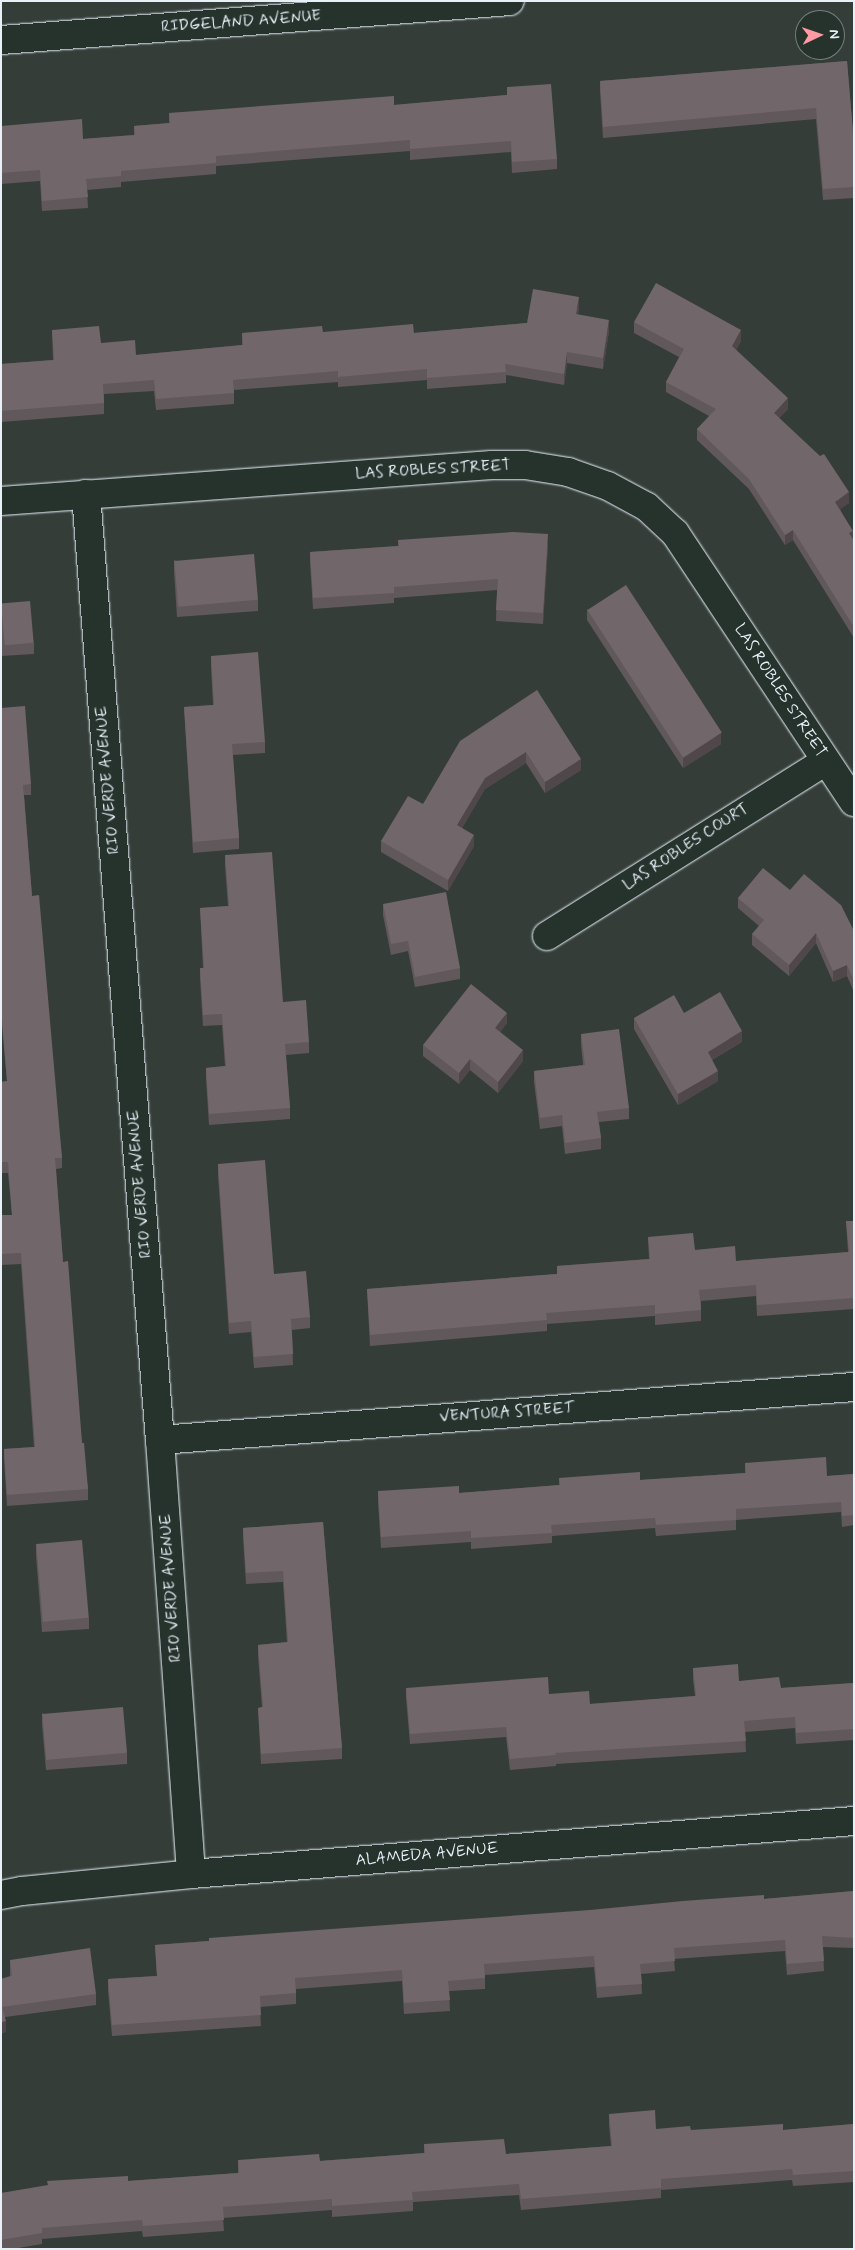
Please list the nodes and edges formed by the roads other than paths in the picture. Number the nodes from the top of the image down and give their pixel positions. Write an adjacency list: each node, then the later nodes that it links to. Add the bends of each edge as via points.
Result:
1 (510, 1): 2 (street, RIDGELAND AVENUE)
2 (1, 40)
3 (86, 494): 4 (street, LAS ROBLES STREET); 5 (street, LAS ROBLES STREET, via 492,465 525,465 568,472 608,486 647,507 675,533); 9 (street, RIO VERDE AVENUE)
4 (1, 501)
5 (826, 760): 6 (street, LAS ROBLES STREET); 7 (street, LAS ROBLES COURT)
6 (854, 802)
7 (547, 936)
8 (854, 1386): 9 (street, VENTURA STREET)
9 (160, 1440): 11 (street, RIO VERDE AVENUE)
10 (854, 1821): 11 (street, ALAMEDA AVENUE)
11 (191, 1874): 12 (street, ALAMEDA AVENUE, via 22,1890)
12 (1, 1895)

